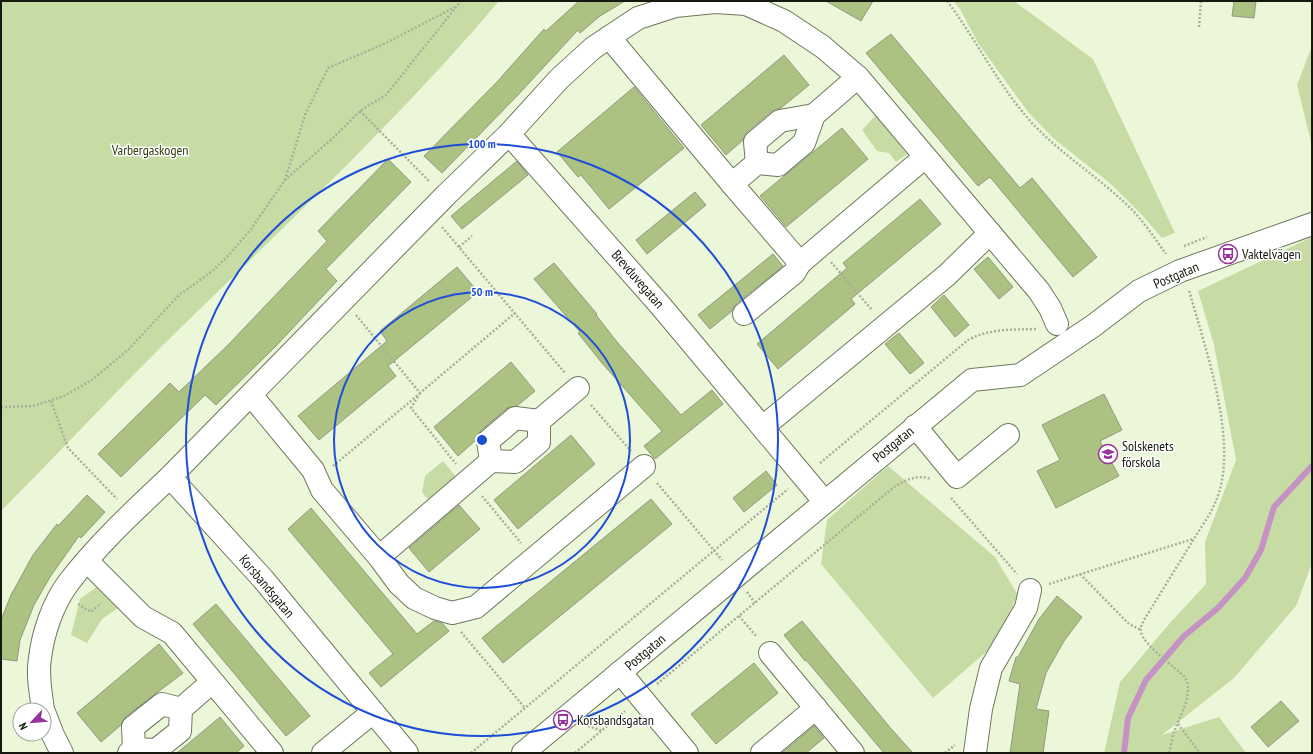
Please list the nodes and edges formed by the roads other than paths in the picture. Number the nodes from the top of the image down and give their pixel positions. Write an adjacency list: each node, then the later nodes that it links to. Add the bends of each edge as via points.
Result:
1 (609, 36): 2 (street, via 638,18 675,6 715,2 746,4 784,21 822,47); 4 (street, via 559,78); 7 (street)
2 (858, 77): 3 (street); 5 (street)
3 (814, 115): 6 (street, via 804,143 778,165); 6 (street, via 780,121 755,142)
4 (509, 134): 14 (street); 17 (street, Brevduvegatan, via 642,283)
5 (925, 157): 9 (street); 10 (street)
6 (757, 163): 7 (street)
7 (732, 184): 10 (street)
8 (1312, 224): 16 (street, Postgatan, via 1167,277 1139,291 1093,326 1020,375 972,380)
9 (990, 233): 12 (street, via 1039,291); 17 (street, via 947,275)
10 (800, 263): 11 (street, via 794,272)
11 (744, 314)
12 (1057, 324)
13 (578, 388): 15 (street)
14 (251, 395): 21 (street); 23 (street, via 313,470 322,490)
15 (539, 421): 19 (street, via 539,442 515,462); 19 (street, via 515,418 488,442)
16 (915, 426): 18 (street, via 958,477); 22 (street, Postgatan)
17 (763, 427): 22 (street, Brevduvegatan)
18 (1008, 435)
19 (491, 461): 23 (street)
20 (644, 466): 23 (street, via 476,607 452,613 414,598 399,584)
21 (170, 477): 24 (street); 32 (street, Korsbandsgatan, via 263,579)
22 (824, 501): 27 (street, Postgatan)
23 (379, 557)
24 (87, 561): 28 (street, via 143,617 172,634); 29 (street, via 68,583 54,610 40,659 39,680)
25 (1030, 590): 43 (street, via 1026,608 991,668 981,709)
26 (770, 653): 30 (street)
27 (620, 672): 39 (street, Postgatan); 40 (street)
28 (212, 682): 31 (street); 36 (street)
29 (43, 702)
30 (816, 708): 41 (street); 42 (street)
31 (181, 709): 34 (street, via 180,731 156,750); 34 (street, via 162,704 133,727)
32 (373, 712): 37 (street); 38 (street, Korsbandsgatan)
33 (52, 735): 35 (street)
34 (132, 751)
35 (62, 753)
36 (272, 753)
37 (322, 753)
38 (407, 753)
39 (523, 753)
40 (687, 753)
41 (762, 753)
42 (853, 753)
43 (975, 753)

